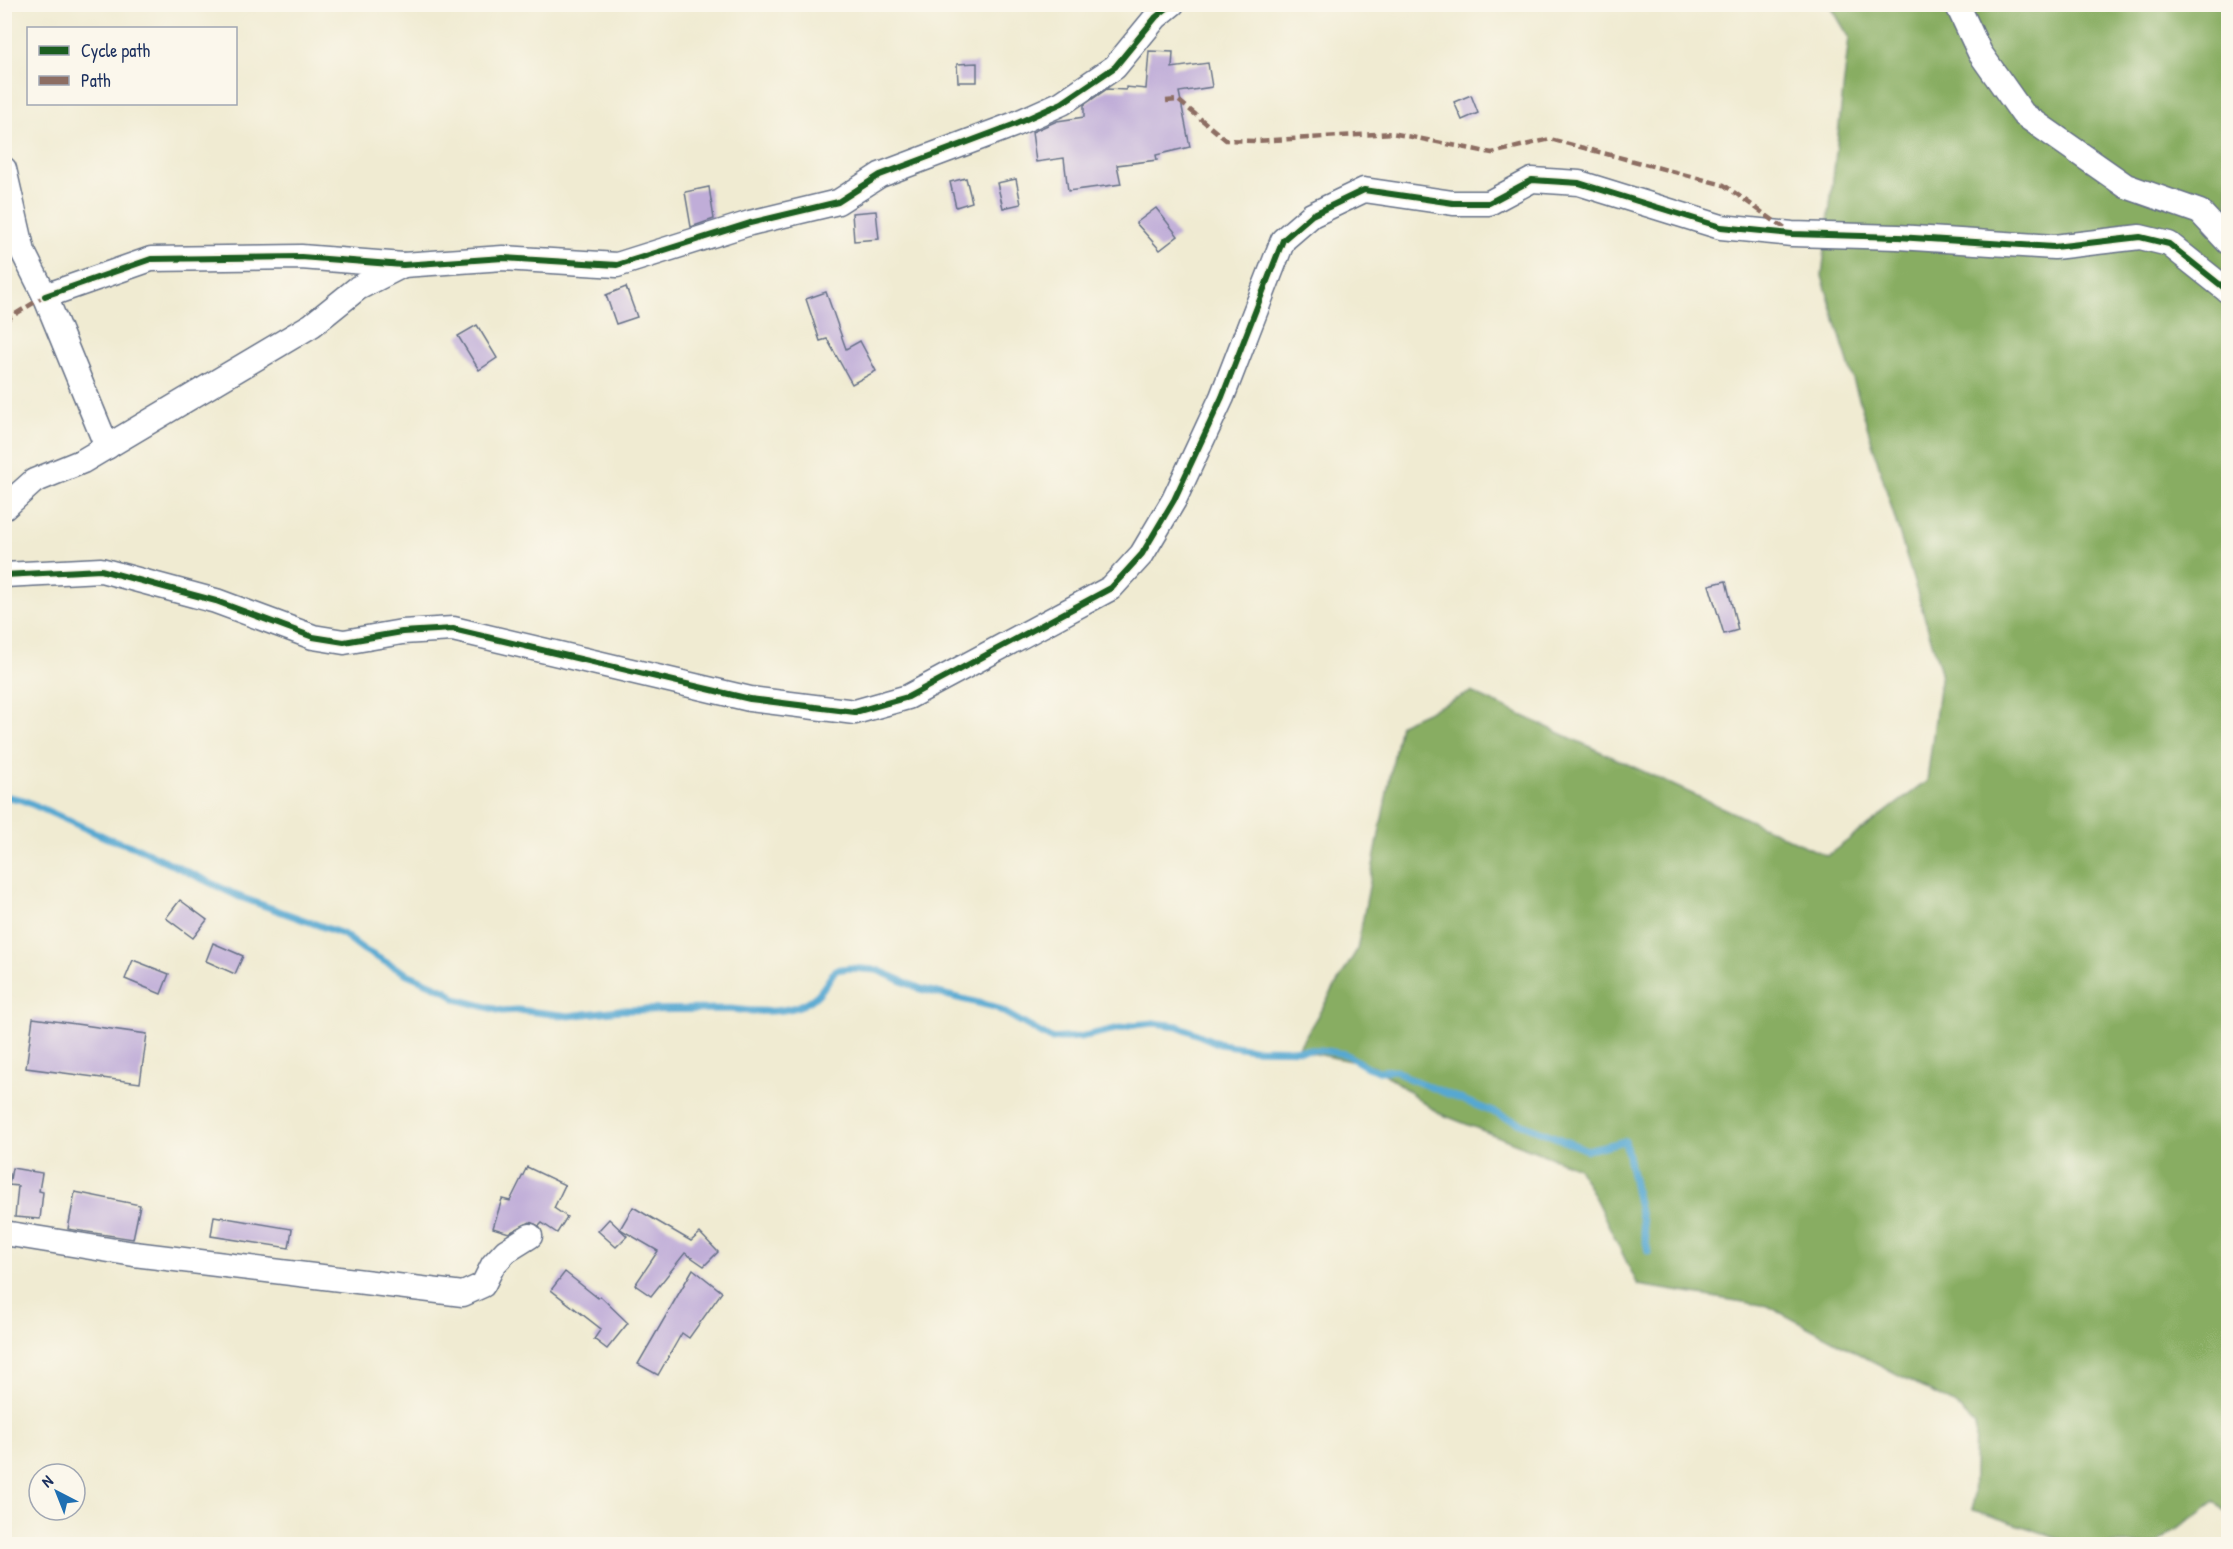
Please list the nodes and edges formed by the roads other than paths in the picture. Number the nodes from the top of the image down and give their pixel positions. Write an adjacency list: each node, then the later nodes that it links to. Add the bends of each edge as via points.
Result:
1 (1172, 4): 5 (street, via 1156,17 1115,67 1062,103 880,175 838,202 750,223 617,265 503,258)
2 (1957, 4): 4 (street, via 1980,53 2023,114 2126,186 2200,212)
3 (4, 169): 7 (street, via 23,252)
4 (2229, 242)
5 (403, 266): 7 (street, via 301,256 151,259); 8 (street, via 358,288 312,324)
6 (2229, 291): 10 (street, via 2169,244 2140,237 2054,247 1792,234 1721,227 1579,183 1532,180 1490,203 1364,190 1312,215 1283,240 1222,397 1174,500 1142,554 1111,588 908,697 855,712 750,699 453,628 344,642 312,637 216,601 101,570)
7 (45, 296): 8 (street)
8 (107, 447): 9 (street, via 34,481)
9 (4, 508)
10 (4, 575)
11 (4, 1233): 12 (street, via 134,1254 463,1294 483,1285 506,1251)
12 (530, 1236)

